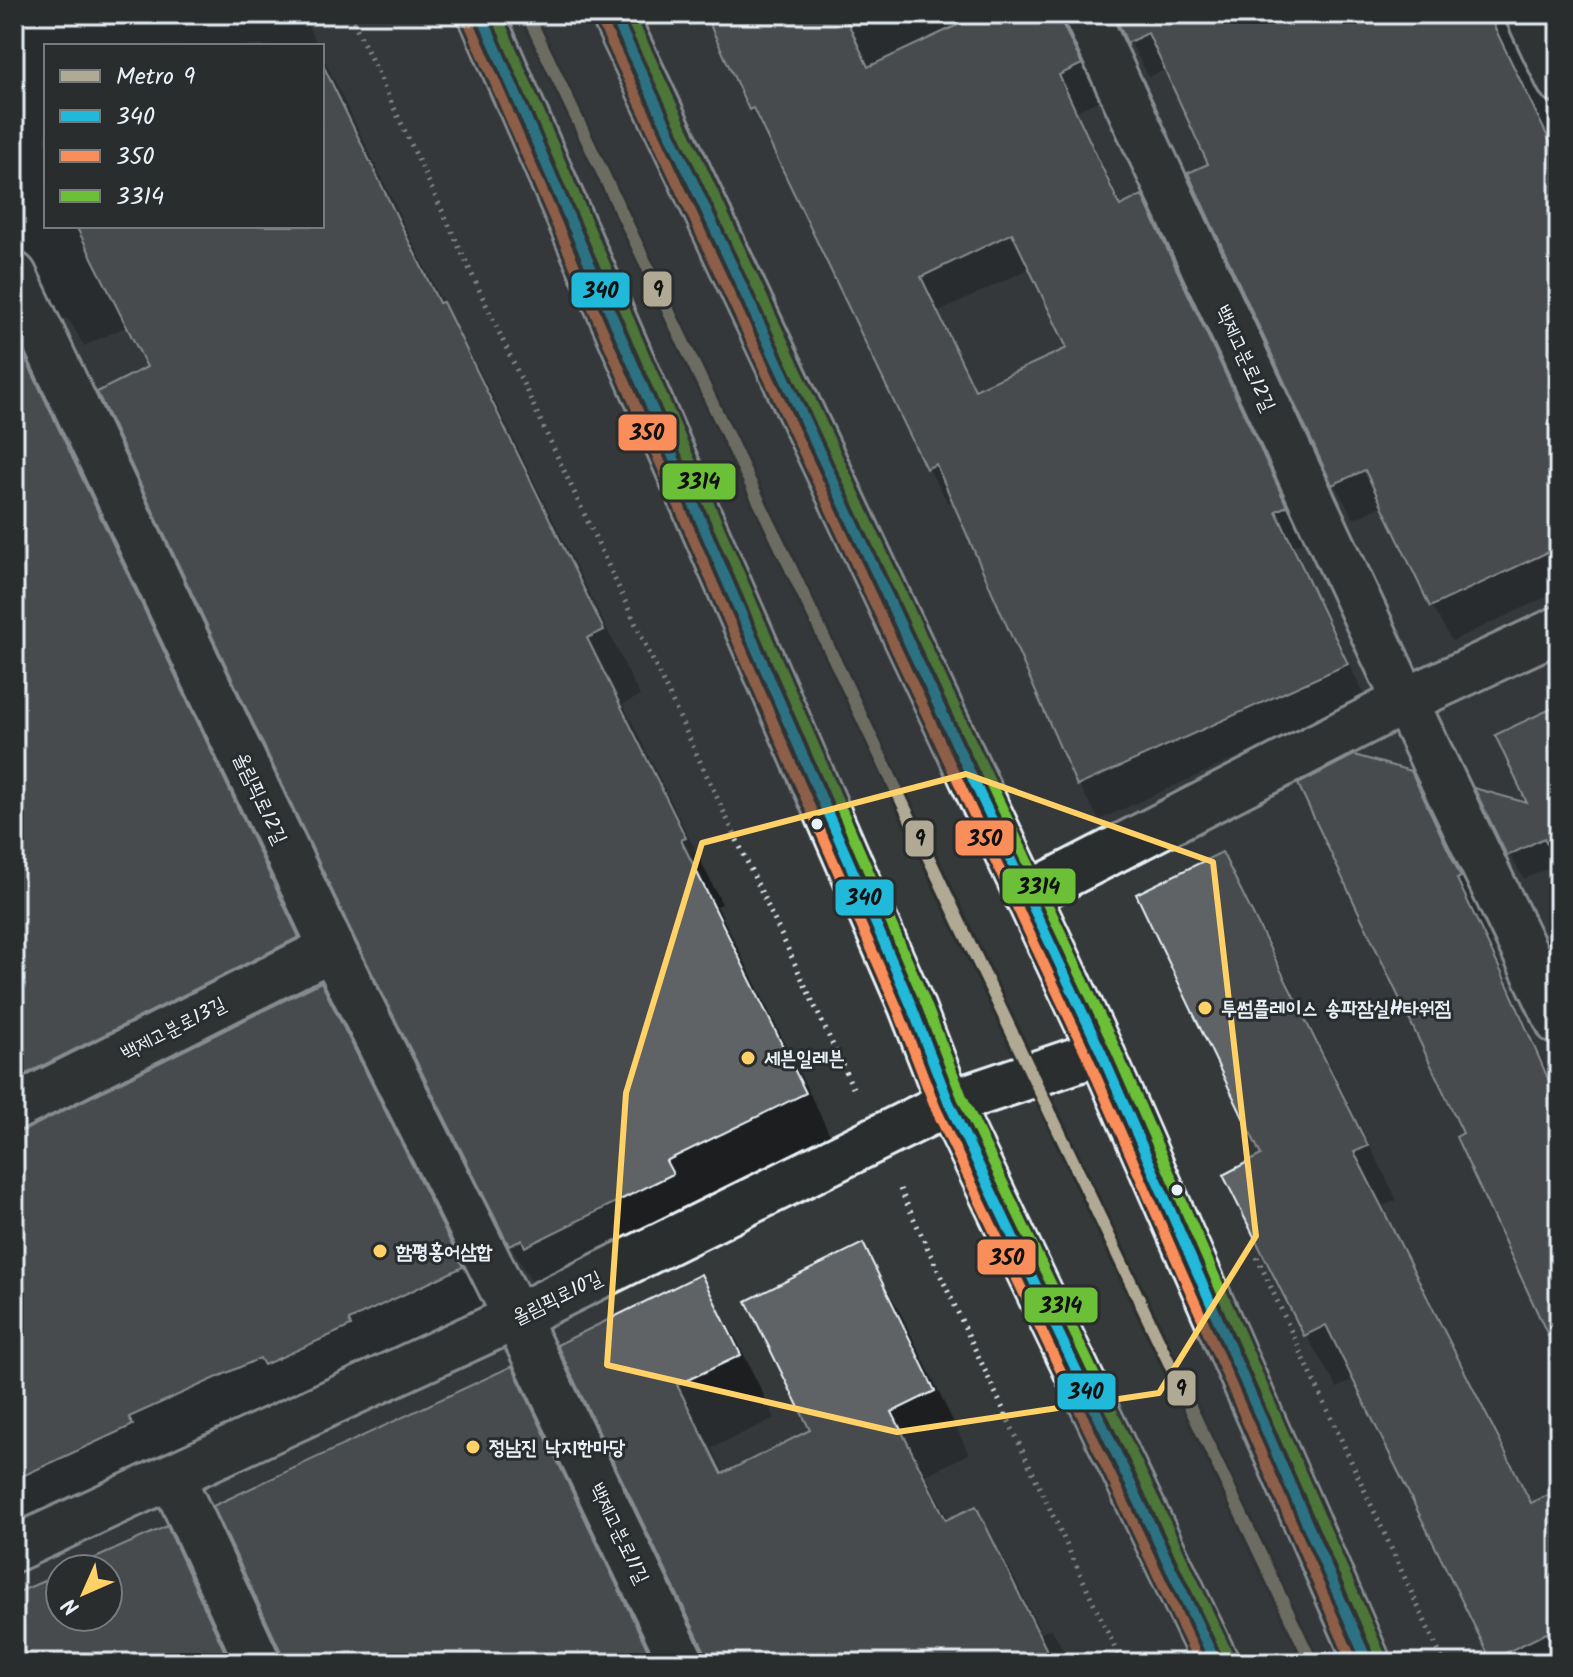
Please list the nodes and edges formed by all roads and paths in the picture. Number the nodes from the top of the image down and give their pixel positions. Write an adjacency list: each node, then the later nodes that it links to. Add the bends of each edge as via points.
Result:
1 (350, 14): 16 (path)
2 (481, 14): 14 (street)
3 (614, 14): 10 (street)
4 (1086, 14): 9 (street, 백제고분로12길)
5 (1528, 14): 6 (street)
6 (1559, 80)
7 (14, 275): 11 (street, 올림픽로12길)
8 (1559, 629): 9 (street)
9 (1405, 701): 10 (street); 12 (street, 백제고분로12길)
10 (1027, 895): 13 (street)
11 (332, 948): 15 (street, 백제고분로13길); 17 (street, 올림픽로12길)
12 (1559, 1023)
13 (1101, 1052): 14 (street, 올림픽로10길); 24 (street)
14 (949, 1103): 16 (street, 올림픽로10길); 23 (street)
15 (14, 1108)
16 (876, 1138): 17 (street, 올림픽로10길); 22 (path)
17 (516, 1317): 18 (street, 올림픽로10길); 21 (street, 백제고분로11길)
18 (172, 1477): 19 (street, 올림픽로10길); 20 (street)
19 (14, 1549)
20 (258, 1663)
21 (682, 1663)
22 (1122, 1663)
23 (1216, 1663)
24 (1368, 1663)

